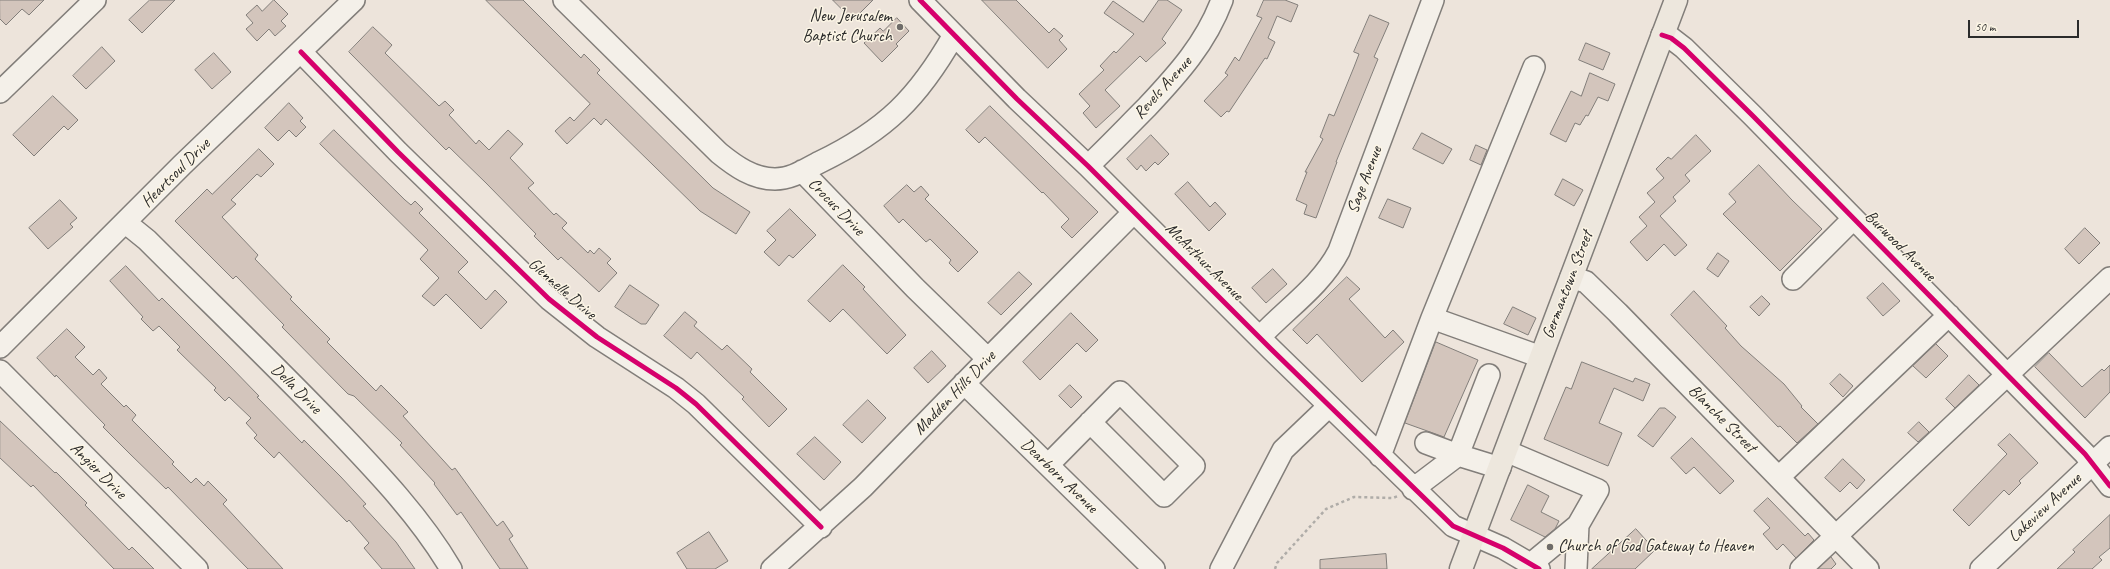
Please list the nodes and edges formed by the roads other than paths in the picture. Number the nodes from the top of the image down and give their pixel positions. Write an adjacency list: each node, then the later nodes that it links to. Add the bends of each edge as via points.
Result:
1 (95, 0): 12 (street)
2 (354, 0): 10 (street, Heartsoul Drive)
3 (564, 0): 14 (street, Crocus Drive, via 719,153 737,167 758,176 774,179 790,177)
4 (920, 0): 8 (street, McArthur Avenue)
5 (1222, 0): 13 (street, Revels Avenue, via 1211,28 1185,65)
6 (1433, 0): 23 (street, Sage Avenue, via 1339,251 1327,270)
7 (1676, 0): 9 (main road, Germantown Street)
8 (954, 35): 13 (street, McArthur Avenue); 14 (street, via 926,80 892,118 861,141)
9 (1662, 35): 16 (street, Burwood Avenue, via 1684,48); 18 (main road, Germantown Street)
10 (301, 52): 17 (street, Heartsoul Drive, via 182,165); 44 (street, Glennelle Drive, via 398,152 549,299 597,337 676,388 696,404)
11 (1534, 67): 22 (street)
12 (0, 92)
13 (1088, 166): 15 (street, McArthur Avenue)
14 (802, 171): 26 (street, Crocus Drive)
15 (1134, 212): 23 (street, McArthur Avenue); 26 (street, Madden Hills Drive)
16 (1853, 218): 20 (street); 21 (street, Burwood Avenue)
17 (126, 223): 24 (street, Heartsoul Drive); 50 (street, Della Drive, via 147,240 373,468 403,501)
18 (1571, 277): 25 (main road, Germantown Street); 40 (street, Blanche Street, via 1586,282)
19 (2110, 278): 29 (street)
20 (1793, 280)
21 (1949, 315): 29 (street, Burwood Avenue); 40 (street)
22 (1432, 318): 25 (street); 36 (street)
23 (1260, 337): 31 (street, McArthur Avenue)
24 (0, 347)
25 (1541, 357): 37 (main road, Germantown Street)
26 (988, 359): 30 (street, Madden Hills Drive)
27 (0, 371): 49 (street, Angier Drive)
28 (1489, 374): 35 (street)
29 (2007, 374): 38 (street, Burwood Avenue); 45 (street)
30 (964, 383): 39 (street, Dearborn Avenue); 44 (street, Madden Hills Drive)
31 (1328, 406): 36 (street, McArthur Avenue); 47 (street, via 1283,450)
32 (1090, 422): 32 (street, via 1164,496 1194,466 1120,392); 39 (street)
33 (1426, 443): 35 (street)
34 (2110, 447): 38 (street, Lakeview Avenue)
35 (1458, 455): 37 (street); 42 (street)
36 (1380, 456): 42 (street, McArthur Avenue)
37 (1503, 459): 43 (street, via 1598,490); 46 (main road, Germantown Street)
38 (2092, 464): 41 (street, Burwood Avenue); 57 (street, Lakeview Avenue)
39 (1048, 465): 52 (street, Dearborn Avenue)
40 (1779, 477): 45 (street, Blanche Street)
41 (2110, 486)
42 (1413, 489): 46 (street, McArthur Avenue, via 1453,526)
43 (1578, 525): 48 (street); 54 (street)
44 (821, 527): 51 (street, Madden Hills Drive)
45 (1836, 535): 55 (street); 56 (street, Blanche Street)
46 (1473, 536): 48 (street, McArthur Avenue, via 1503,548); 53 (main road, Germantown Street)
47 (1227, 566)
48 (1536, 566)
49 (197, 569)
50 (452, 569)
51 (772, 569)
52 (1154, 569)
53 (1461, 569)
54 (1576, 569)
55 (1802, 569)
56 (1868, 569)
57 (1981, 569)

